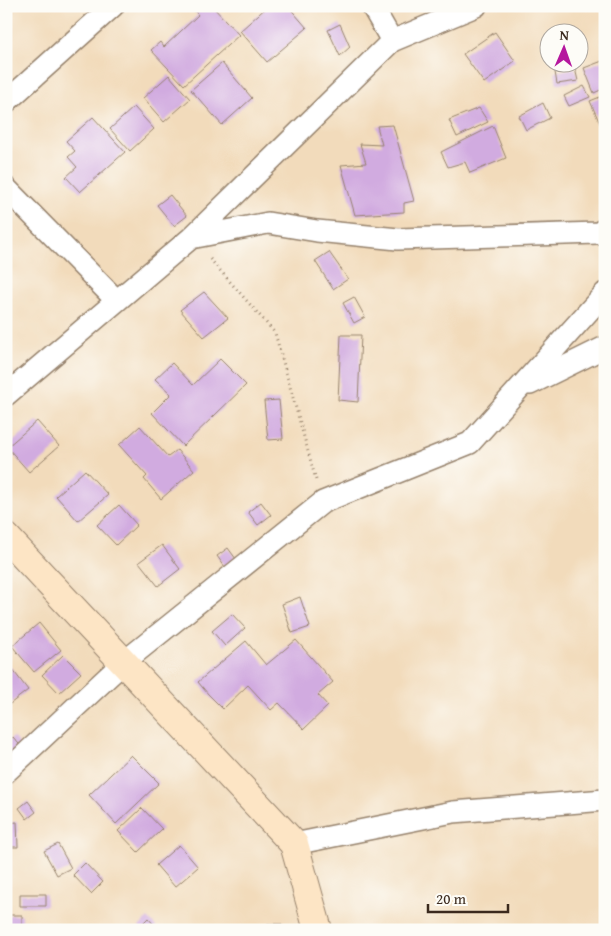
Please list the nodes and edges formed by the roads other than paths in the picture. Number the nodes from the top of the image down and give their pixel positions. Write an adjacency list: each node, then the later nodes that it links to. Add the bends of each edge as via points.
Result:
1 (113, 6): 5 (street)
2 (372, 6): 4 (street)
3 (476, 6): 4 (street)
4 (392, 41): 8 (street)
5 (6, 102)
6 (6, 188): 10 (street)
7 (602, 233): 8 (street, via 398,239 268,223)
8 (191, 238): 10 (street)
9 (605, 292): 12 (street)
10 (117, 301): 13 (street)
11 (605, 347): 12 (street)
12 (518, 390): 15 (street, via 470,443 322,502)
13 (6, 395)
14 (6, 537): 15 (street)
15 (124, 662): 16 (street); 18 (street)
16 (6, 772)
17 (605, 800): 18 (street, via 453,812)
18 (294, 844): 19 (street)
19 (318, 930)

